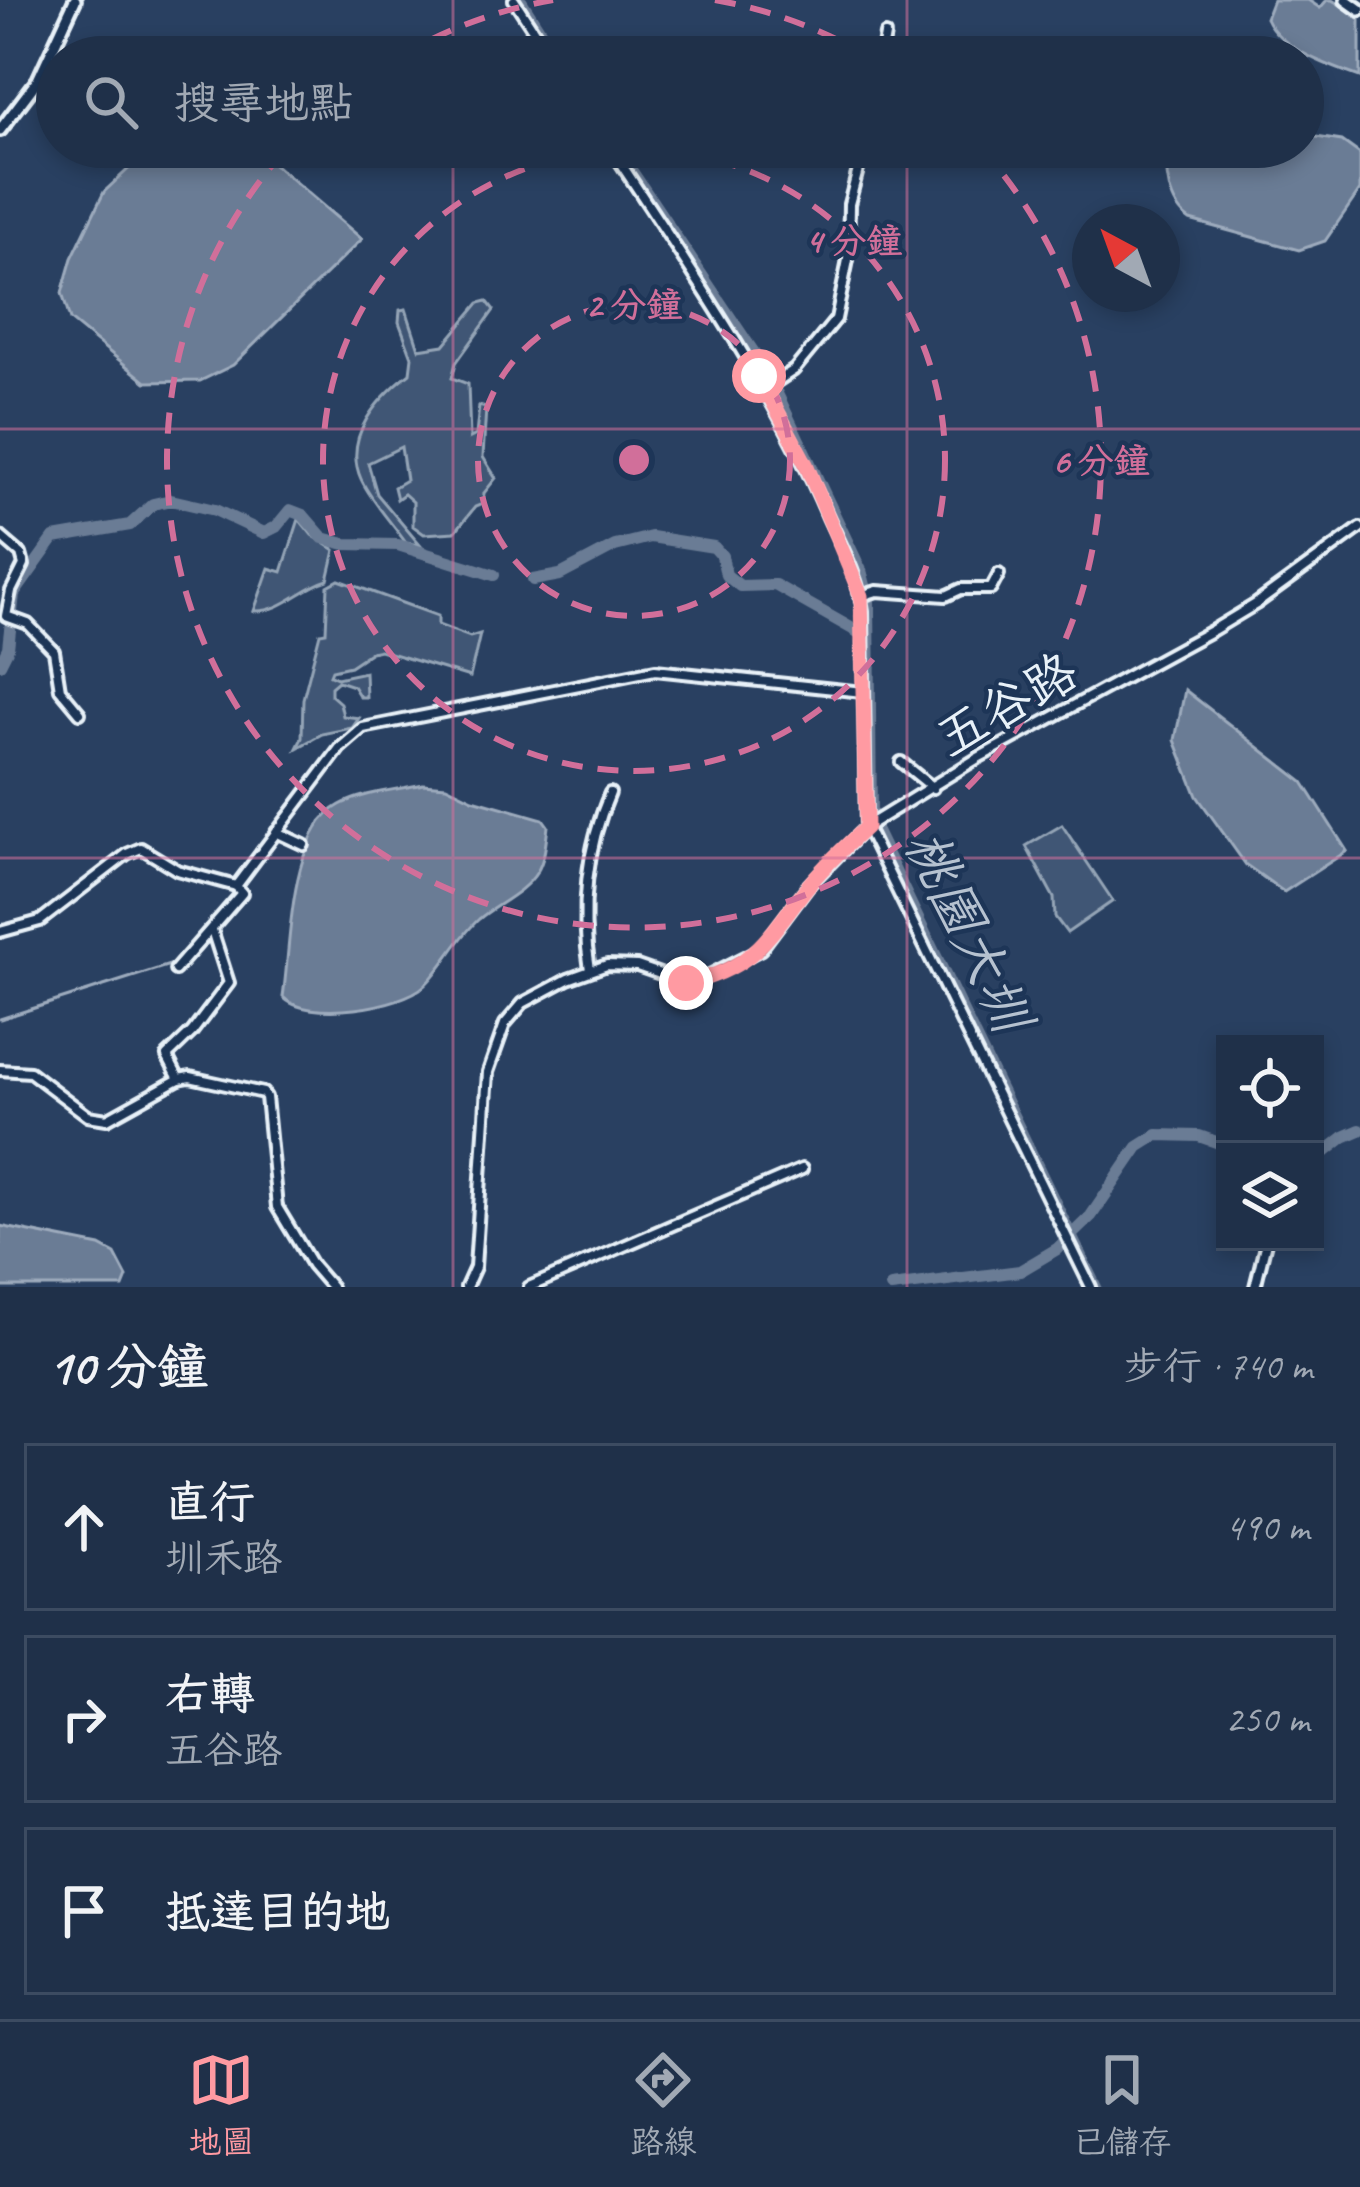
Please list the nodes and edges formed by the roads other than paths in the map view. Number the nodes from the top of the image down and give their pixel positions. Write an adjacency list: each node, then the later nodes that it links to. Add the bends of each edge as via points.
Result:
1 (75, 0): 5 (main road)
2 (514, 0): 6 (street)
3 (1346, 0): 4 (main road)
4 (1360, 10)
5 (58, 36)
6 (537, 36)
7 (36, 83): 8 (main road)
8 (0, 130)
9 (624, 168): 11 (street)
10 (858, 168): 11 (street, via 836,319)
11 (769, 387): 15 (street)
12 (1360, 528): 19 (street, 五谷路, via 1256,604)
13 (0, 536): 17 (street, via 24,565 5,611 54,651 61,688)
14 (999, 574): 15 (street, via 991,590)
15 (866, 594): 16 (street)
16 (863, 692): 21 (street); 22 (street, via 655,670 387,722 350,735)
17 (80, 713)
18 (901, 762): 19 (street)
19 (933, 788): 21 (street, 五谷路)
20 (610, 793): 28 (street, via 584,903)
21 (874, 823): 28 (street, 五谷路, via 744,960 686,983 637,966); 36 (street)
22 (276, 832): 23 (street); 24 (street)
23 (304, 845)
24 (239, 890): 25 (street); 26 (street, via 177,870 141,848 40,921)
25 (212, 930): 27 (street); 30 (street, via 230,983 167,1056)
26 (0, 932)
27 (175, 970)
28 (590, 970): 34 (street, 五谷路, via 523,1003 498,1037 488,1072 475,1268)
29 (0, 1070): 30 (street, via 30,1072 107,1120)
30 (179, 1078): 33 (street, via 266,1097 277,1207)
31 (802, 1168): 35 (street)
32 (1264, 1251): 37 (street)
33 (332, 1287)
34 (466, 1287)
35 (529, 1287)
36 (1091, 1287)
37 (1256, 1287)

